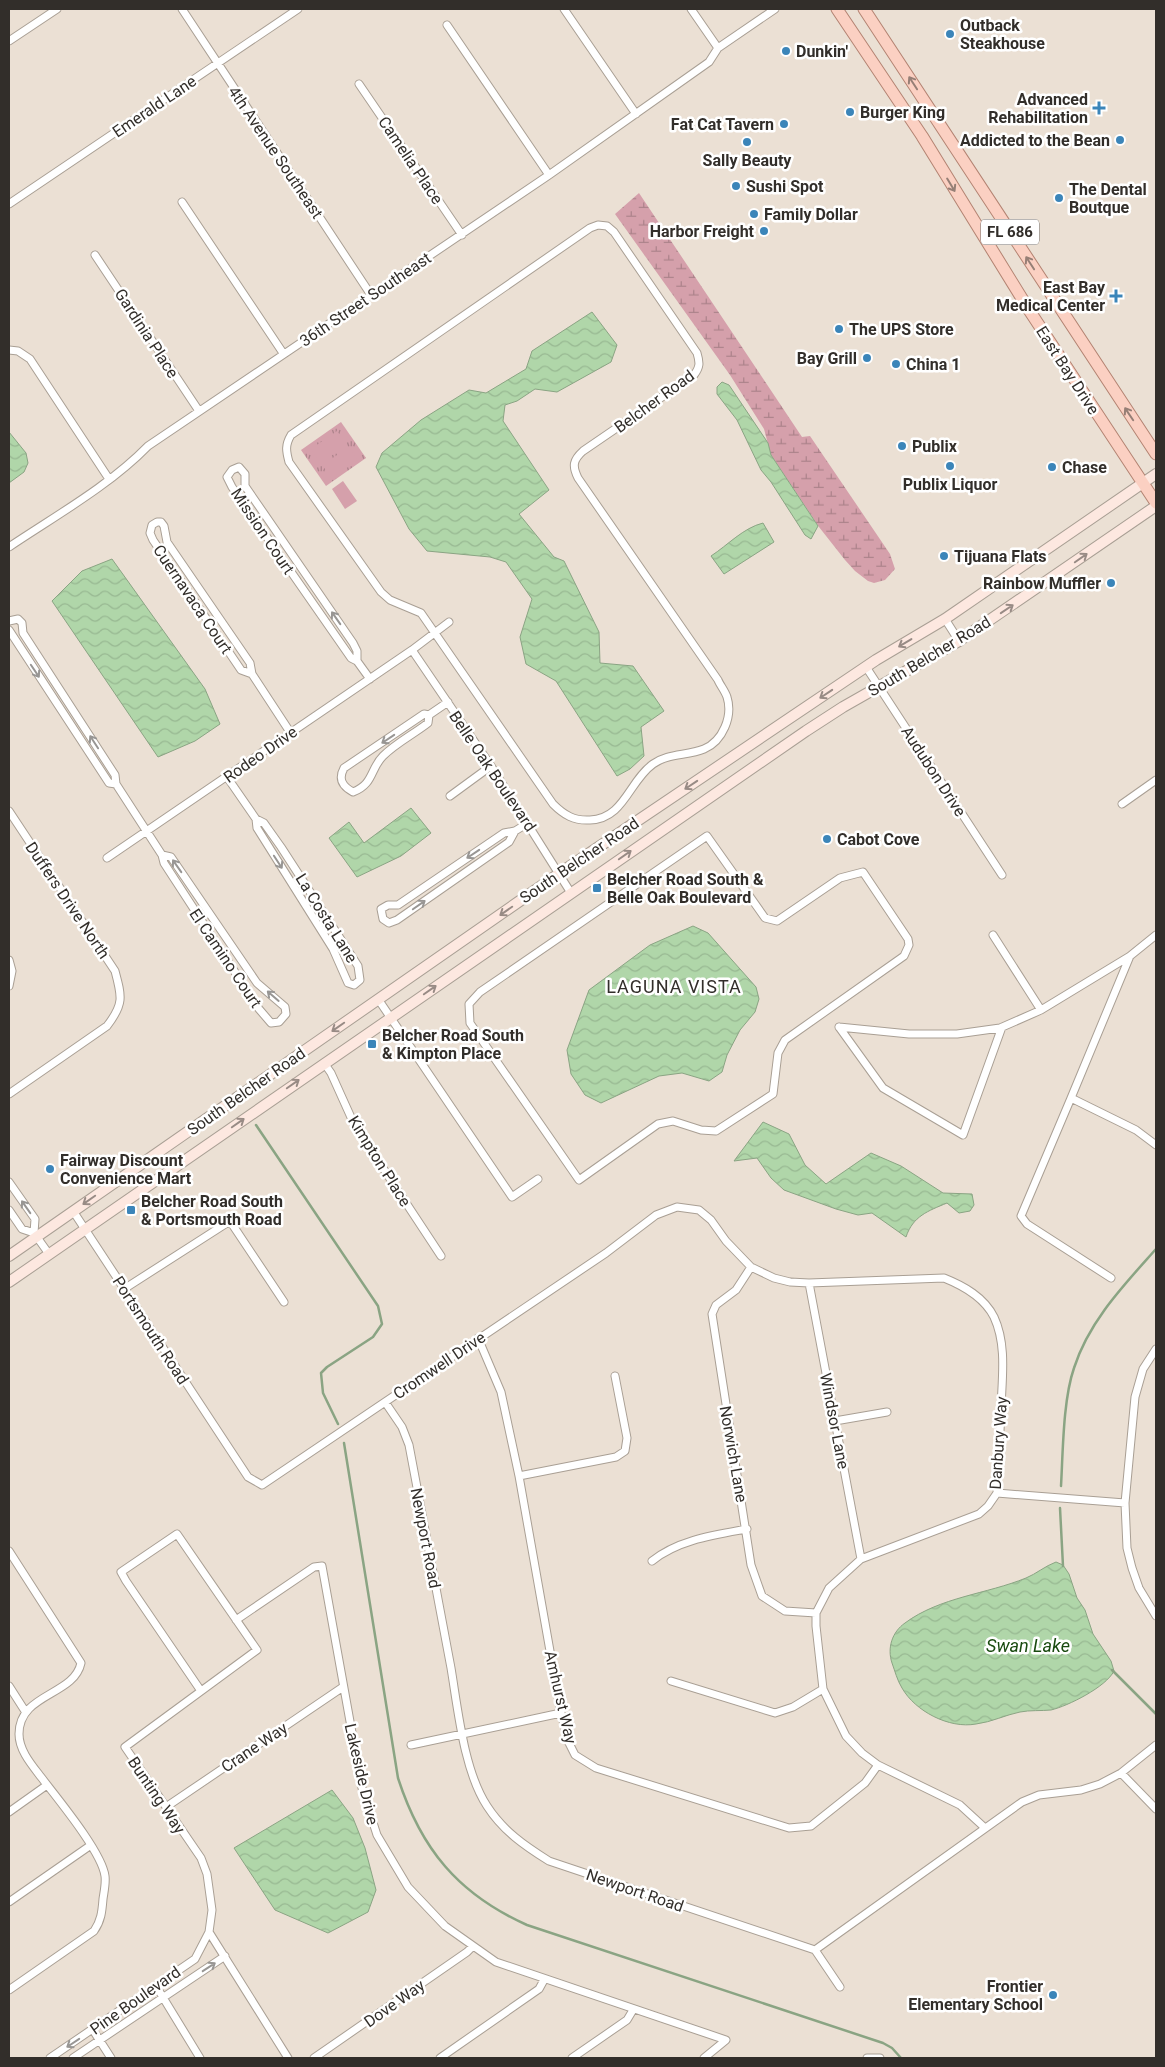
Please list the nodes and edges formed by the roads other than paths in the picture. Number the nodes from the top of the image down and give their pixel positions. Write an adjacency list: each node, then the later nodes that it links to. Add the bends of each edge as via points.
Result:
1 (57, 9): 10 (street)
2 (182, 9): 12 (street, 4th Avenue Southeast)
3 (298, 9): 12 (street, Emerald Lane)
4 (564, 9): 14 (street)
5 (691, 9): 11 (street)
6 (775, 9): 11 (street, 36th Street Southeast)
7 (837, 9): 27 (main road, East Bay Drive / FL 686, one-way to 27, via 922,136 1020,296)
8 (864, 9): 24 (main road, East Bay Drive / FL 686, one-way to 8)
9 (448, 25): 15 (street)
10 (9, 42)
11 (718, 48): 14 (street, 36th Street Southeast, via 709,62)
12 (218, 64): 17 (street, Emerald Lane); 20 (street, 4th Avenue Southeast)
13 (359, 84): 18 (street, Camelia Place)
14 (636, 114): 15 (street, 36th Street Southeast)
15 (549, 175): 18 (street, 36th Street Southeast)
16 (182, 202): 22 (street)
17 (9, 204)
18 (462, 235): 20 (street, 36th Street Southeast)
19 (95, 255): 23 (street, Gardinia Place)
20 (371, 295): 22 (street, 36th Street Southeast)
21 (9, 350): 26 (street, via 30,358)
22 (284, 354): 23 (street, 36th Street Southeast)
23 (199, 411): 26 (street, 36th Street Southeast, via 148,446 132,463)
24 (1156, 454)
25 (1156, 474): 27 (main road, South Belcher Road)
26 (109, 479): 29 (street, 36th Street Southeast)
27 (1143, 483): 28 (main road, East Bay Drive / FL 686); 30 (main road, South Belcher Road)
28 (1156, 504): 35 (main road, South Belcher Road, one-way to 28)
29 (9, 548)
30 (945, 619): 35 (street); 38 (main road, South Belcher Road, one-way to 38)
31 (9, 621): 48 (street, El Camino Court, one-way to 31, via 116,775 23,633 22,623 18,619)
32 (449, 622): 34 (street)
33 (9, 630): 48 (street, El Camino Court, one-way to 48, via 109,783)
34 (435, 633): 34 (street, Belcher Road, via 553,804 565,816 582,821 610,815 643,772 654,763 667,756 704,749 725,728 727,697 718,680 573,468 575,458 583,451 699,369 697,354 607,226 590,228 291,435 286,442 290,462 381,592 390,600 421,613); 36 (street)
35 (959, 641): 41 (main road, South Belcher Road)
36 (412, 650): 40 (street, Rodeo Drive); 42 (street, Belle Oak Boulevard)
37 (358, 661): 37 (street, Mission Court, one-way to 37, via 353,643 245,486 245,474 240,467 232,470 227,476 232,487 351,658); 40 (street, Mission Court)
38 (866, 667): 41 (street, Audubon Drive); 58 (main road, South Belcher Road, one-way to 58)
39 (252, 674): 39 (street, Cuernavaca Court, via 250,663 167,542 164,526 161,522 152,525 150,533 153,540 241,670); 44 (street, Cuernavaca Court)
40 (370, 679): 44 (street, Rodeo Drive)
41 (878, 686): 59 (street, Audubon Drive); 60 (main road, South Belcher Road, one-way to 41, via 806,731)
42 (448, 702): 43 (street); 45 (street, Belle Oak Boulevard)
43 (429, 715): 43 (street, one-way to 43, via 424,714 344,768 340,775 346,788 353,792 368,782 382,757 428,723)
44 (290, 732): 46 (street, Rodeo Drive)
45 (491, 766): 49 (street); 53 (street, Belle Oak Boulevard)
46 (227, 777): 52 (street, La Costa Lane); 55 (street, Rodeo Drive)
47 (1156, 780): 50 (street)
48 (116, 784): 55 (street, El Camino Court)
49 (450, 796)
50 (1122, 804)
51 (9, 811): 72 (street, Duffers Drive North, via 115,971 121,993 118,1012 107,1026)
52 (256, 819): 52 (street, La Costa Lane, one-way to 52, via 257,828 333,949 348,983 354,985 360,980 358,966 281,847 264,823)
53 (528, 823): 54 (street); 58 (street, Belle Oak Boulevard)
54 (516, 831): 54 (street, one-way to 54, via 504,833 398,905 381,908 383,919 389,923 397,920 509,842)
55 (146, 832): 56 (street, El Camino Court); 57 (street, Rodeo Drive)
56 (162, 855): 56 (street, El Camino Court, one-way to 56, via 164,864 260,1009 271,1023 279,1022 286,1014 285,1008 257,982 171,857)
57 (107, 858)
58 (560, 873): 60 (street, Belle Oak Boulevard); 67 (main road, South Belcher Road, one-way to 67)
59 (1002, 875)
60 (571, 893): 69 (main road, South Belcher Road, one-way to 60)
61 (586, 917): 61 (street, via 707,836 765,918 777,921 840,878 863,872 909,945 904,956 785,1040 778,1053 773,1094 716,1131 673,1121 658,1124 579,1180 470,1023 469,1004 480,992)
62 (993, 935): 68 (street)
63 (1156, 936): 64 (street)
64 (1130, 956): 68 (street); 73 (street)
65 (9, 960): 66 (street, via 12,971)
66 (9, 986)
67 (378, 999): 69 (street); 79 (main road, South Belcher Road, one-way to 79)
68 (1040, 1010): 70 (street)
69 (390, 1017): 71 (main road, South Belcher Road); 75 (street, via 512,1197)
70 (1002, 1027): 70 (street, via 957,1034 909,1034 839,1027 884,1088 963,1135)
71 (324, 1062): 81 (main road, South Belcher Road, one-way to 71); 85 (street, Kimpton Place, via 354,1124)
72 (9, 1094)
73 (1070, 1098): 74 (street, via 1136,1130); 87 (street, via 1021,1216 1027,1224)
74 (1156, 1145)
75 (538, 1179)
76 (9, 1182): 77 (street)
77 (11, 1191): 82 (street, one-way to 77, via 34,1219)
78 (9, 1210): 82 (street, via 22,1228)
79 (73, 1211): 81 (street, Portsmouth Road); 82 (main road, South Belcher Road)
80 (656, 1215): 86 (street, Danbury Way, via 677,1207 699,1210); 92 (street, Cromwell Drive, via 606,1253)
81 (85, 1229): 83 (main road, South Belcher Road); 90 (street, Portsmouth Road)
82 (36, 1235): 83 (street); 84 (main road, South Belcher Road)
83 (49, 1254): 88 (main road, South Belcher Road)
84 (9, 1256)
85 (441, 1256)
86 (751, 1267): 89 (street, Danbury Way, via 774,1278); 102 (street, Norwich Lane, via 736,1290 716,1305 712,1314)
87 (1111, 1278)
88 (9, 1282)
89 (809, 1283): 97 (street, Windsor Lane); 100 (street, Danbury Way, via 944,1278 962,1285 983,1302 998,1327 1003,1356)
90 (124, 1289): 91 (street, via 230,1221); 98 (street, Portsmouth Road)
91 (284, 1302)
92 (478, 1338): 95 (street, Cromwell Drive); 99 (street, Amhurst Way, via 501,1392)
93 (1156, 1349): 101 (street, via 1143,1369 1135,1397)
94 (615, 1376): 99 (street, via 627,1438 625,1451 616,1457)
95 (385, 1402): 98 (street, Cromwell Drive, via 262,1485 248,1477); 116 (street, Newport Road, via 402,1427 409,1445)
96 (887, 1412): 97 (street)
97 (835, 1421): 104 (street, Windsor Lane)
98 (228, 1448)
99 (519, 1476): 115 (street, Amhurst Way)
100 (997, 1493): 101 (street); 104 (street, Danbury Way, via 979,1514)
101 (1126, 1503): 107 (street, via 1127,1548 1132,1568 1139,1588)
102 (747, 1529): 105 (street, via 707,1537 664,1551); 106 (street, Norwich Lane, via 751,1565 762,1596 785,1611)
103 (9, 1551): 114 (street, via 81,1663 72,1679)
104 (861, 1560): 106 (street, Danbury Way, via 829,1588)
105 (652, 1561)
106 (816, 1613): 112 (street)
107 (1156, 1616)
108 (236, 1620): 111 (street, Lakeside Drive, via 314,1567 322,1566); 113 (street, via 257,1650); 113 (street, via 177,1534 122,1572)
109 (672, 1680): 112 (street, via 775,1713)
110 (9, 1686): 114 (street)
111 (343, 1687): 122 (street, Crane Way); 129 (street, Lakeside Drive, via 362,1788 377,1835 408,1887 445,1926)
112 (824, 1689): 119 (street, via 846,1736)
113 (201, 1691): 122 (street, Bunting Way, via 125,1747)
114 (25, 1711): 121 (street, via 19,1742)
115 (562, 1713): 116 (street); 119 (street, Amhurst Way, via 575,1755 596,1768 789,1828 811,1826 865,1783)
116 (463, 1734): 117 (street); 130 (street, Newport Road, via 474,1782 487,1806 503,1827 549,1861)
117 (411, 1745)
118 (1156, 1745): 120 (street)
119 (878, 1765): 125 (street, via 960,1806)
120 (1121, 1773): 123 (street); 125 (street, via 1081,1790 1039,1795 1022,1802)
121 (47, 1785): 124 (street); 126 (street)
122 (166, 1807): 128 (street, Bunting Way, via 201,1858 207,1874 212,1910)
123 (1156, 1809)
124 (9, 1812)
125 (984, 1828): 130 (street)
126 (91, 1845): 127 (street); 135 (street, via 105,1876 101,1921 94,1931)
127 (9, 1902)
128 (209, 1932): 131 (street); 133 (street, Pine Boulevard, via 195,1958)
129 (473, 1946): 132 (street, Lakeside Drive, via 496,1962); 145 (street, Dove Way)
130 (815, 1950): 134 (street)
131 (225, 1956): 136 (street, Pine Boulevard, one-way to 131); 144 (street)
132 (544, 1980): 137 (street, Lakeside Drive); 146 (street, via 539,1989)
133 (156, 1986): 136 (street); 138 (street, Pine Boulevard)
134 (840, 1987)
135 (9, 1990)
136 (163, 1996): 139 (street, Pine Boulevard); 143 (street)
137 (634, 2010): 147 (street, via 627,2020); 148 (street, Lakeside Drive, via 726,2040)
138 (93, 2030): 139 (street); 140 (street, Pine Boulevard, one-way to 140)
139 (100, 2040): 141 (street, Pine Boulevard); 142 (street)
140 (50, 2058)
141 (73, 2058)
142 (111, 2058)
143 (200, 2058)
144 (288, 2058)
145 (314, 2058)
146 (440, 2058)
147 (572, 2058)
148 (704, 2058)
149 (867, 2058): 150 (street)
150 (880, 2058)

